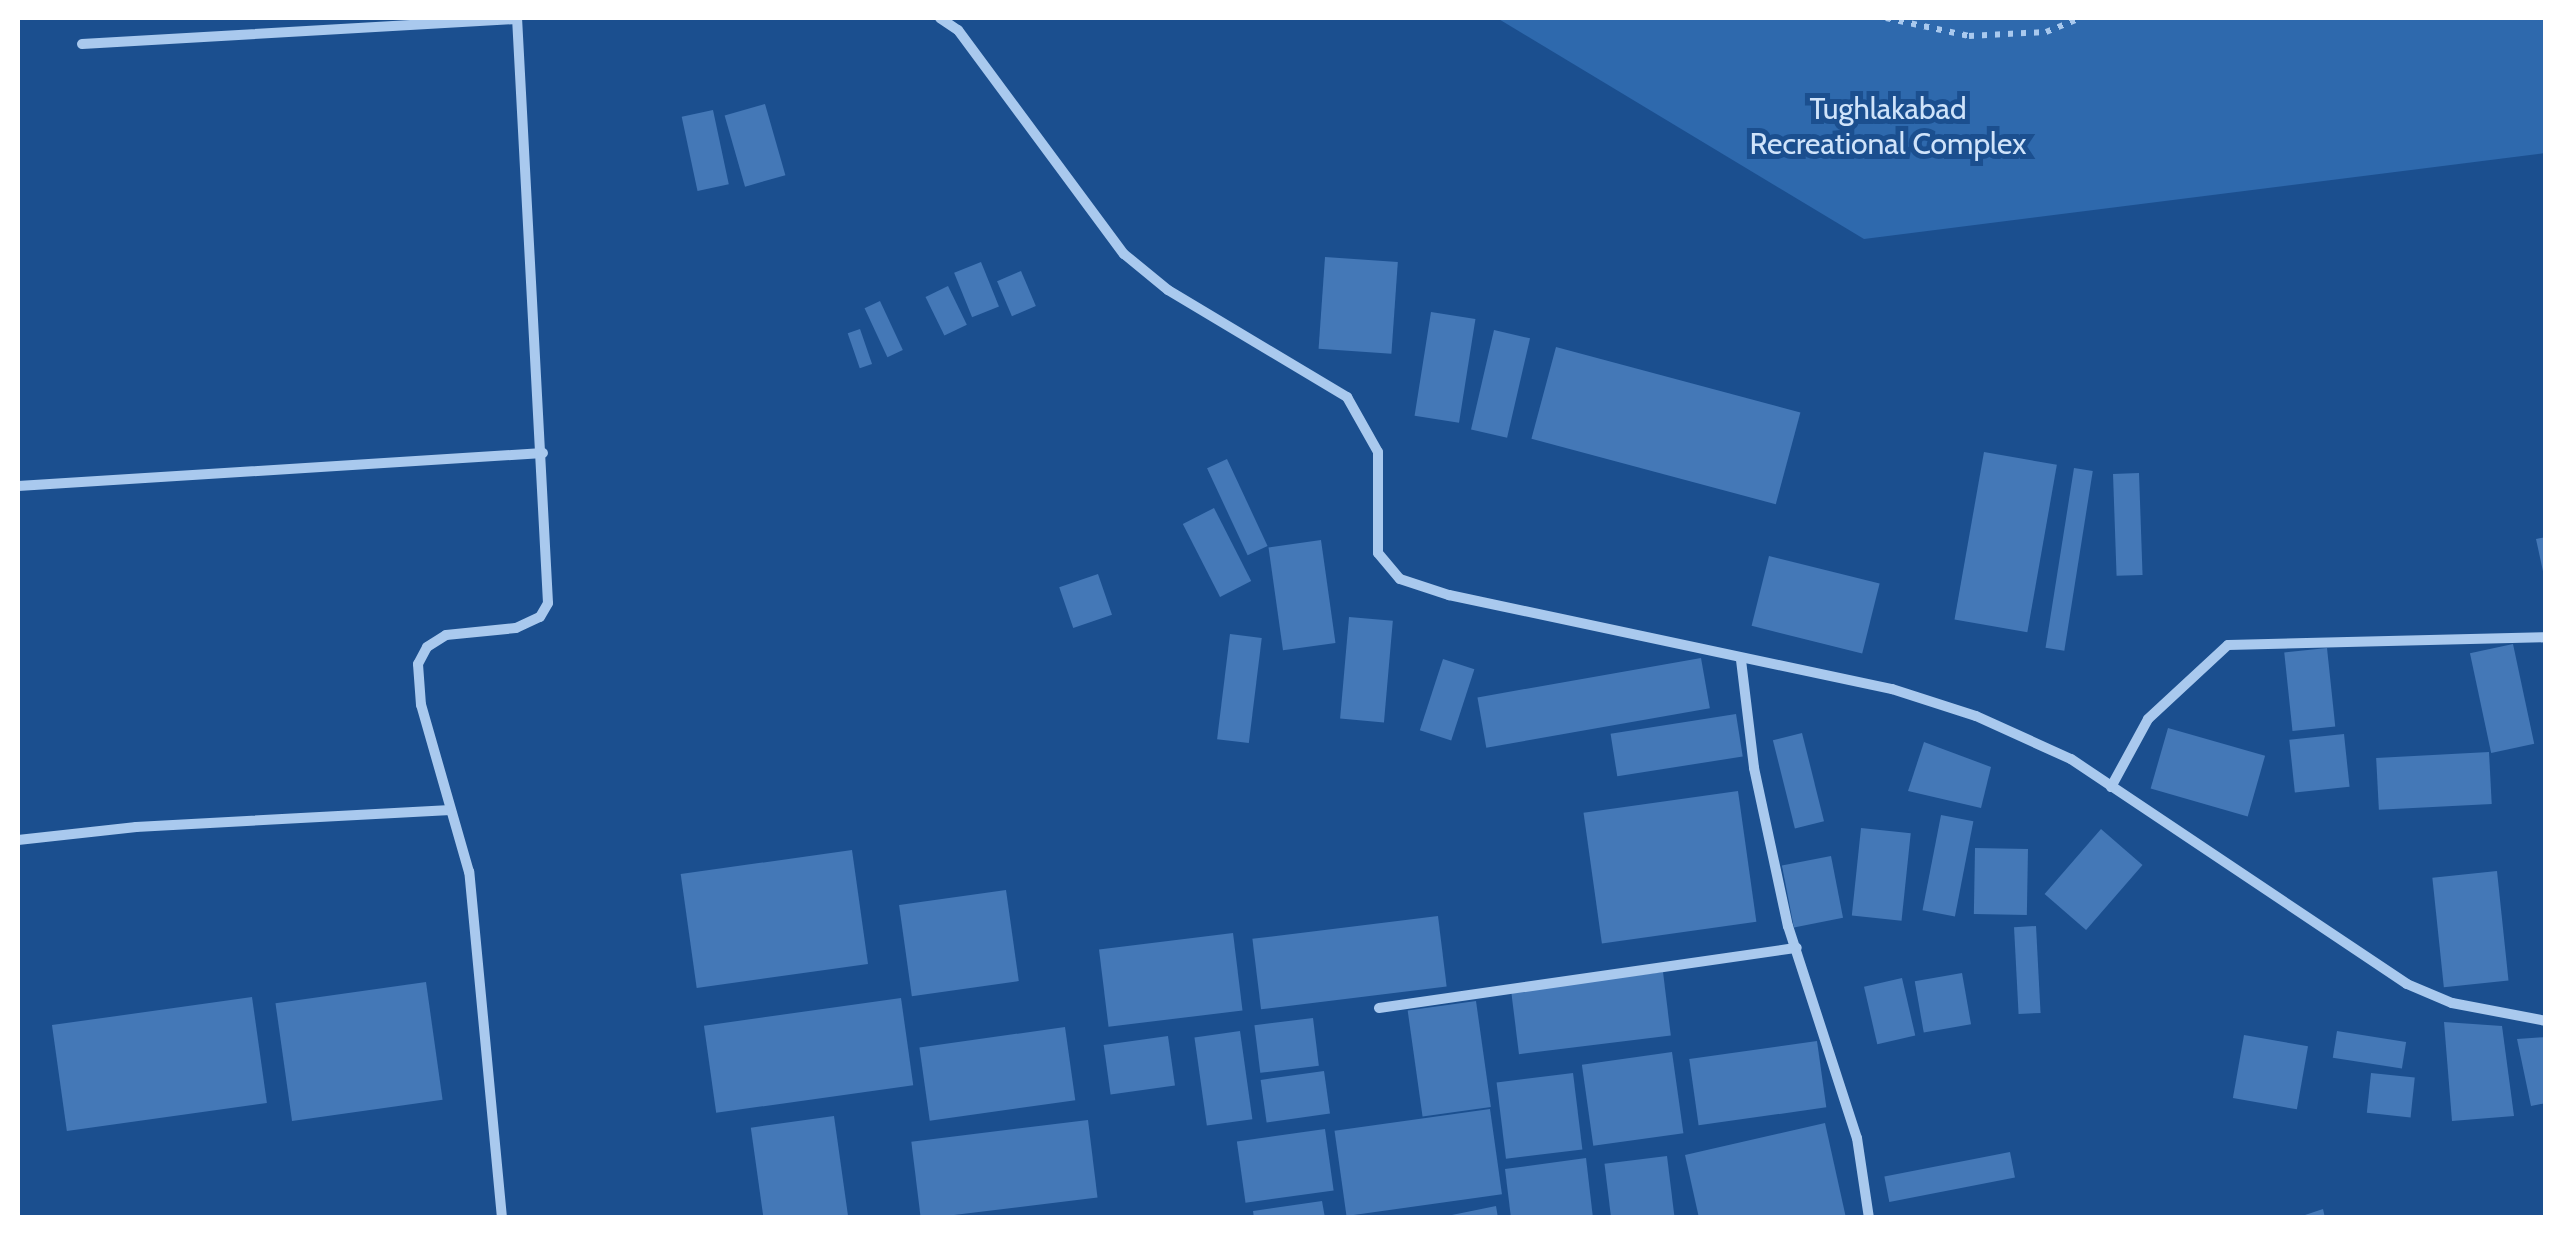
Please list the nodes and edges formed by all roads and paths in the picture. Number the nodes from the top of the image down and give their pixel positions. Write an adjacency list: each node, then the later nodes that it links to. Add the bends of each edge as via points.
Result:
1 (517, 18): 5 (street); 6 (street)
2 (940, 18): 9 (street, via 958,30 1124,254 1168,290 1347,397 1378,452 1376,537 1386,568 1449,595)
3 (1886, 18): 4 (path, via 1969,36 2046,32)
4 (2081, 18)
5 (82, 44)
6 (543, 453): 7 (street); 11 (street, via 548,603 540,617 516,628 446,635 427,647 418,664 421,706)
7 (18, 486)
8 (2546, 637): 10 (street, via 2228,645 2174,688 2148,719)
9 (1742, 660): 10 (street, via 1892,689 1976,716); 13 (street, via 1754,768)
10 (2112, 787): 15 (street, via 2407,984 2452,1003)
11 (451, 810): 12 (street, via 136,826); 16 (street, via 479,941)
12 (18, 840)
13 (1796, 948): 14 (street); 17 (street, via 1857,1138)
14 (1380, 1008)
15 (2546, 1022)
16 (502, 1218)
17 (1869, 1218)

